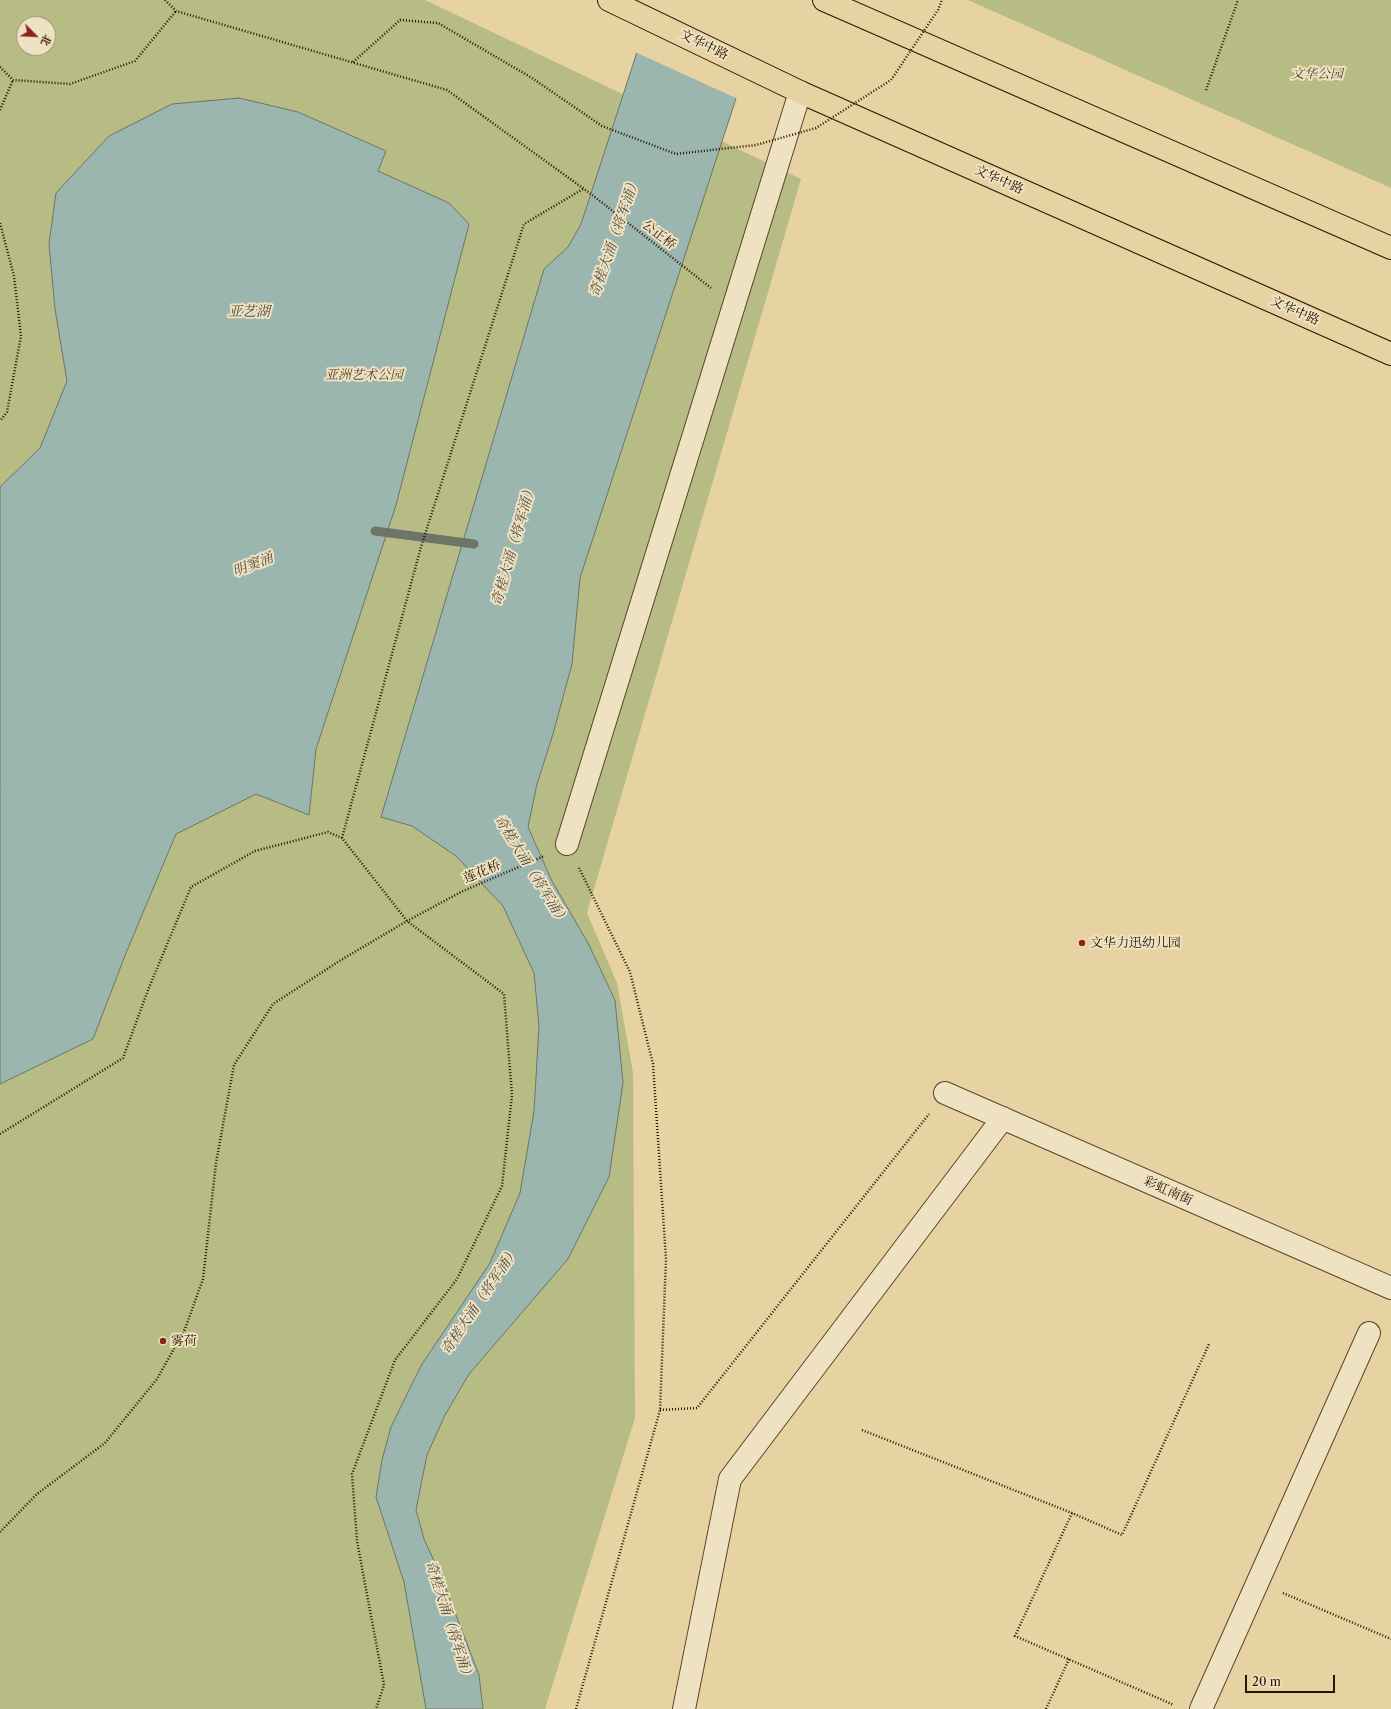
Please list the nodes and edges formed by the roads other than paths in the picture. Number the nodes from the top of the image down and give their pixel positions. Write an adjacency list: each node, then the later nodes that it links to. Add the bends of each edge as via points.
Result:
1 (609, 0): 3 (main road, 文华中路)
2 (824, 0): 4 (main road)
3 (800, 92): 5 (main road, 文华中路); 6 (street)
4 (1391, 248)
5 (1391, 354)
6 (567, 844)
7 (945, 1093): 8 (street, 彩虹南街)
8 (1003, 1118): 9 (street, 彩虹南街); 11 (street, via 730,1479)
9 (1391, 1288)
10 (1369, 1333): 12 (street)
11 (684, 1709)
12 (1202, 1709)

